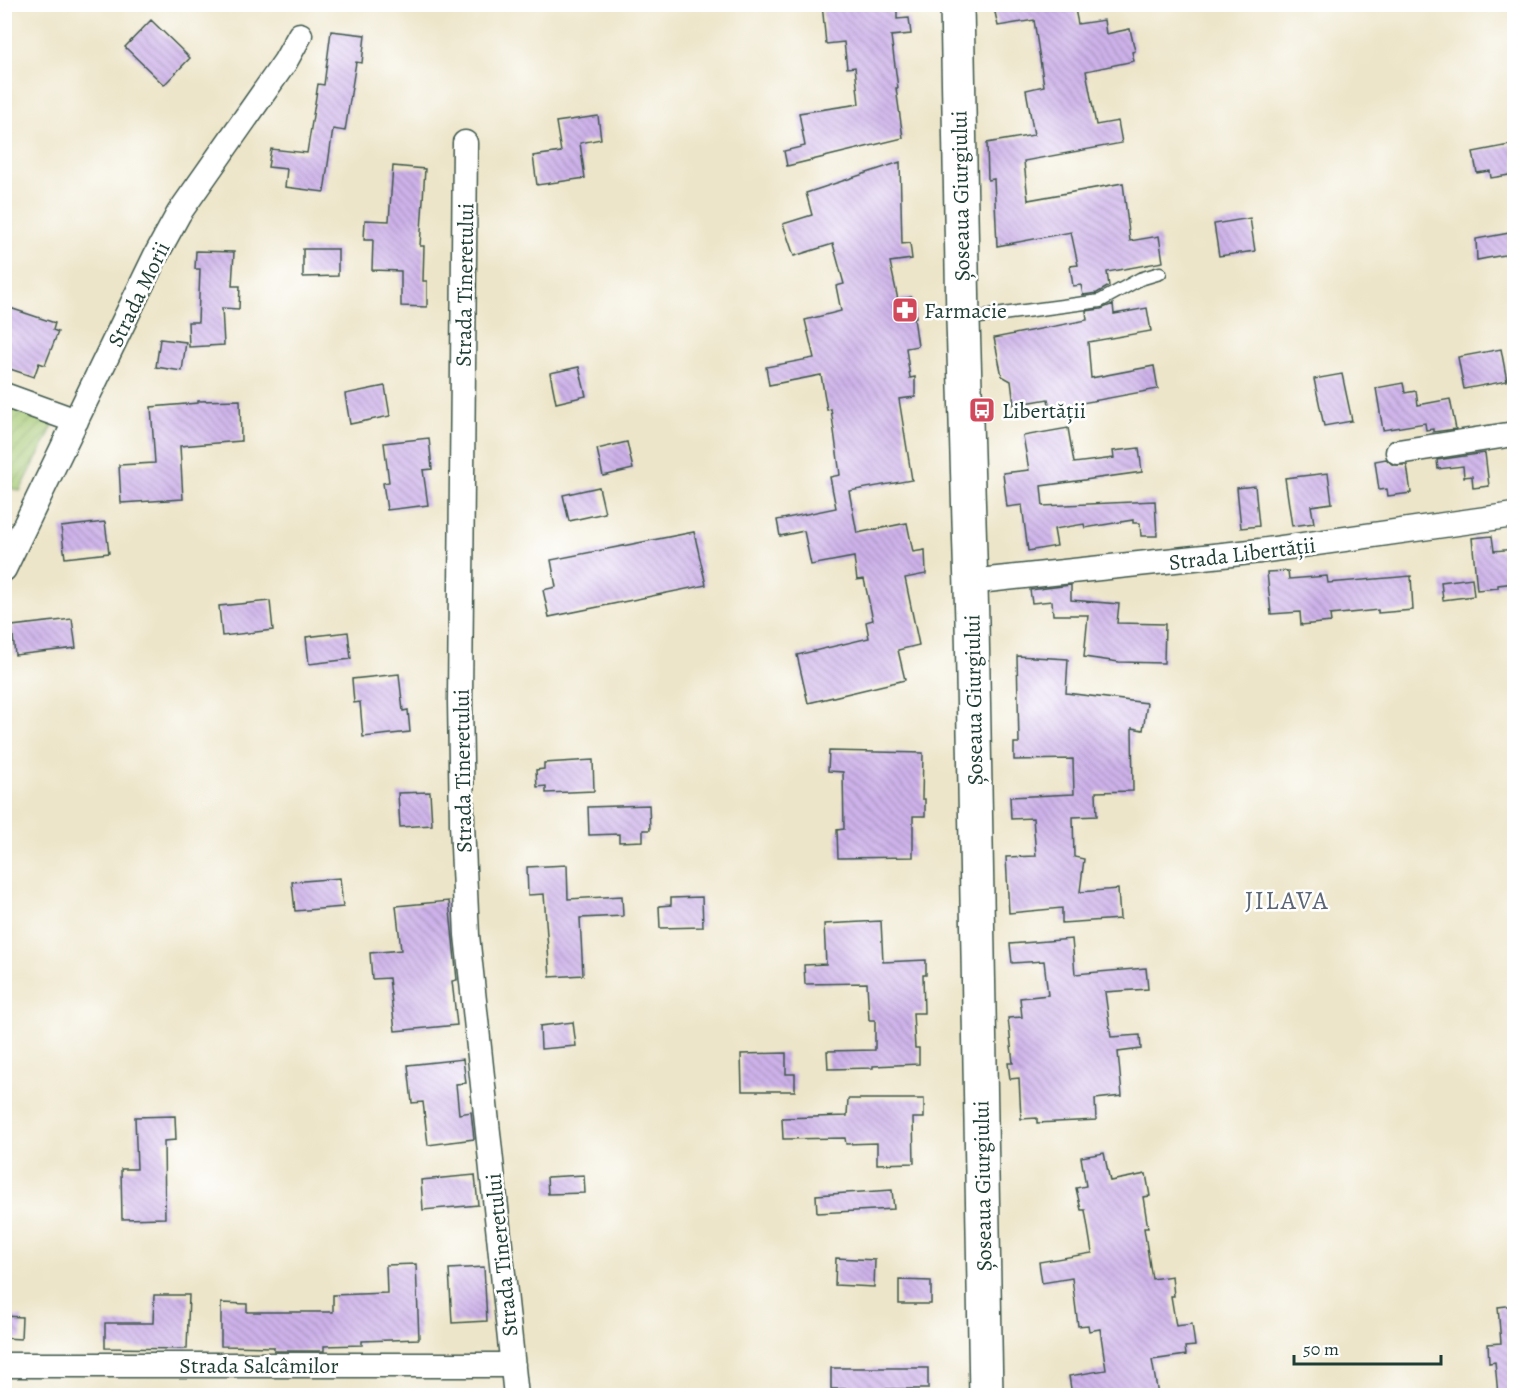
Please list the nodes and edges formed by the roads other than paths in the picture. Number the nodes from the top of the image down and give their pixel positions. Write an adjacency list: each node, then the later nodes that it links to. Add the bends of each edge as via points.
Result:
1 (936, 4): 18 (highway, Șoseaua Giurgiului)
2 (957, 4): 6 (highway, Șoseaua Giurgiului)
3 (300, 35): 8 (street, Strada Morii, via 179,213)
4 (465, 143): 16 (street, Strada Tineretului, via 462,824 467,935)
5 (1160, 273): 6 (lane, via 1140,279 1100,301)
6 (963, 320): 14 (highway, Șoseaua Giurgiului)
7 (4, 395): 8 (street)
8 (76, 421): 12 (street, Strada Morii)
9 (1515, 434): 10 (street)
10 (1398, 452)
11 (1515, 515): 14 (street, Strada Libertății, via 1260,551)
12 (12, 538): 13 (street, Strada Morii)
13 (4, 569)
14 (969, 582): 19 (highway, Șoseaua Giurgiului)
15 (4, 1365): 16 (street, Strada Salcâmilor)
16 (513, 1365): 17 (street, Strada Tineretului)
17 (516, 1395)
18 (963, 1395)
19 (986, 1395)

